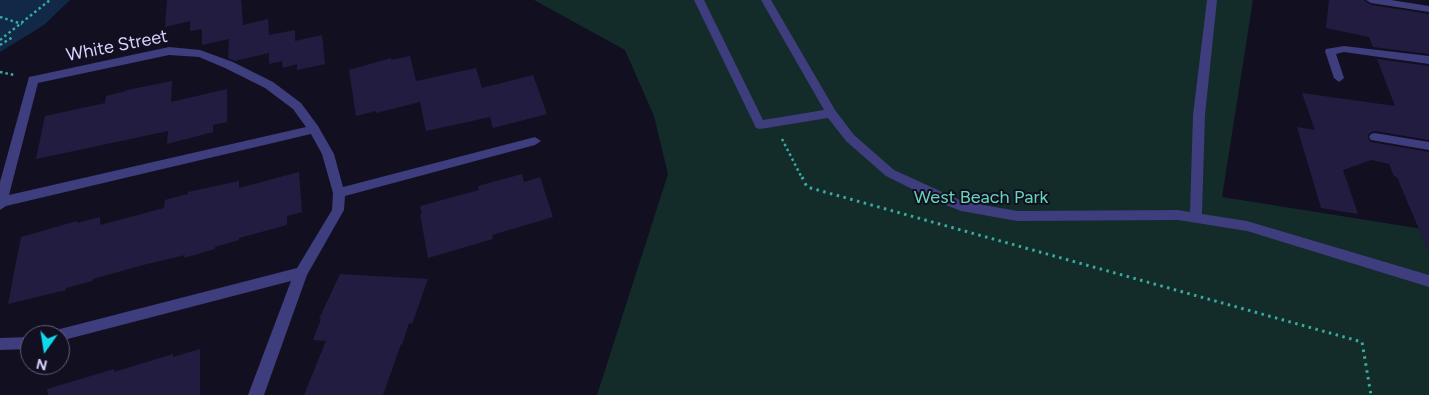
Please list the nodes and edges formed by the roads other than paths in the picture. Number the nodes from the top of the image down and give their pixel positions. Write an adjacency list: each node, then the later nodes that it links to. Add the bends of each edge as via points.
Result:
1 (699, 0): 8 (street, via 760,125)
2 (766, 0): 8 (street)
3 (1212, 0): 15 (street, via 1199,115)
4 (1371, 0): 5 (street)
5 (1429, 10)
6 (1429, 60): 7 (street, via 1344,48 1330,51)
7 (1339, 78)
8 (831, 113): 15 (street, via 862,150 890,173 961,206 1036,217 1178,215)
9 (314, 128): 13 (street, White Street, via 328,154); 14 (street); 14 (street, White Street, via 297,106 269,85 200,54 169,51 33,80)
10 (1376, 137): 12 (street)
11 (535, 141): 13 (street)
12 (1429, 146)
13 (339, 193): 16 (street, White Street, via 338,210)
14 (0, 204)
15 (1196, 218): 17 (street, via 1247,226)
16 (301, 273): 18 (street); 21 (street, White Street)
17 (1429, 281)
18 (70, 332)
19 (20, 343): 20 (street)
20 (0, 344)
21 (256, 395)

